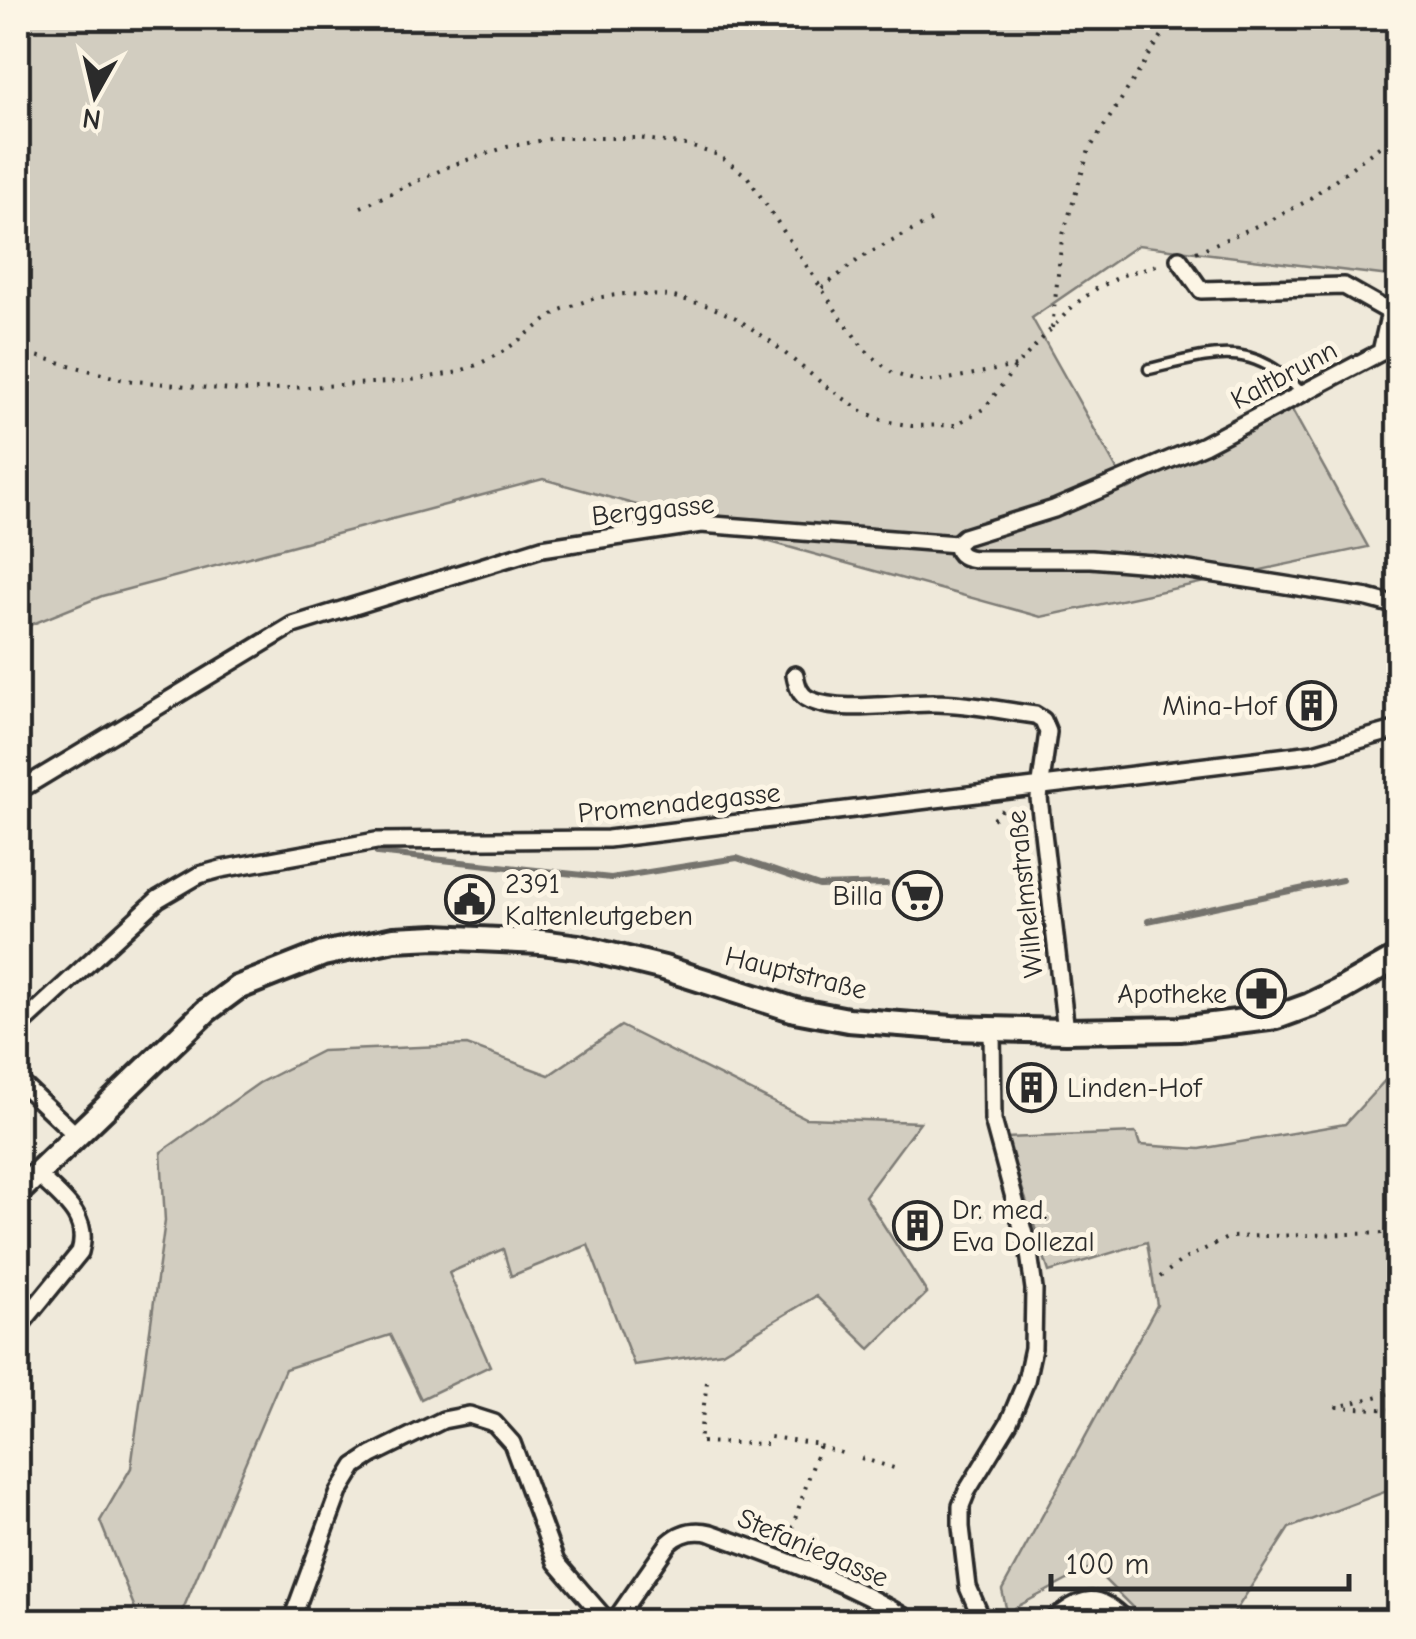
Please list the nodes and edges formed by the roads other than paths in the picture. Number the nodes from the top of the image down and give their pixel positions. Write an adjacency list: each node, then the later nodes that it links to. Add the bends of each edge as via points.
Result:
1 (1179, 259): 3 (street, Kaltbrunn, via 1201,290 1344,286 1390,312)
2 (1398, 350): 3 (lane)
3 (1381, 352): 5 (street, Kaltbrunn)
4 (1150, 370): 5 (lane, via 1240,355 1272,366)
5 (1302, 393): 6 (street, Kaltbrunn, via 1204,445)
6 (956, 544): 7 (street, Berggasse, via 968,559 1151,564); 11 (street, Berggasse, via 701,524 542,548 293,625)
7 (1398, 606)
8 (795, 674): 10 (street, Wilhelmstraße, via 806,698 824,703 940,702 1036,715 1048,732)
9 (1398, 728): 10 (street, Promenadegasse, via 1312,753)
10 (1040, 786): 13 (street, Promenadegasse, via 608,839 376,842 221,869 158,899); 15 (street, Wilhelmstraße)
11 (18, 790)
12 (1398, 957): 15 (main road, Hauptstraße, via 1310,1006 1277,1016 1180,1029)
13 (18, 1028)
14 (992, 1029): 15 (main road, Hauptstraße); 17 (main road, Hauptstraße, via 822,1016 579,947 470,937 394,940 323,954 237,988); 24 (street, via 994,1120 1034,1289 1026,1382 962,1506 968,1587)
15 (1066, 1031)
16 (18, 1080): 17 (street)
17 (76, 1135): 18 (main road, Hauptstraße)
18 (37, 1174): 19 (main road, Hauptstraße); 20 (street, via 78,1213 84,1239)
19 (18, 1192)
20 (18, 1328)
21 (291, 1622): 22 (street, via 355,1466 443,1420 469,1415 507,1435 556,1562)
22 (611, 1622): 23 (street, Stefaniegasse, via 669,1543 698,1531 784,1560)
23 (914, 1622)
24 (983, 1622)
25 (1051, 1622): 26 (street, via 1087,1600 1108,1604)
26 (1127, 1622)

